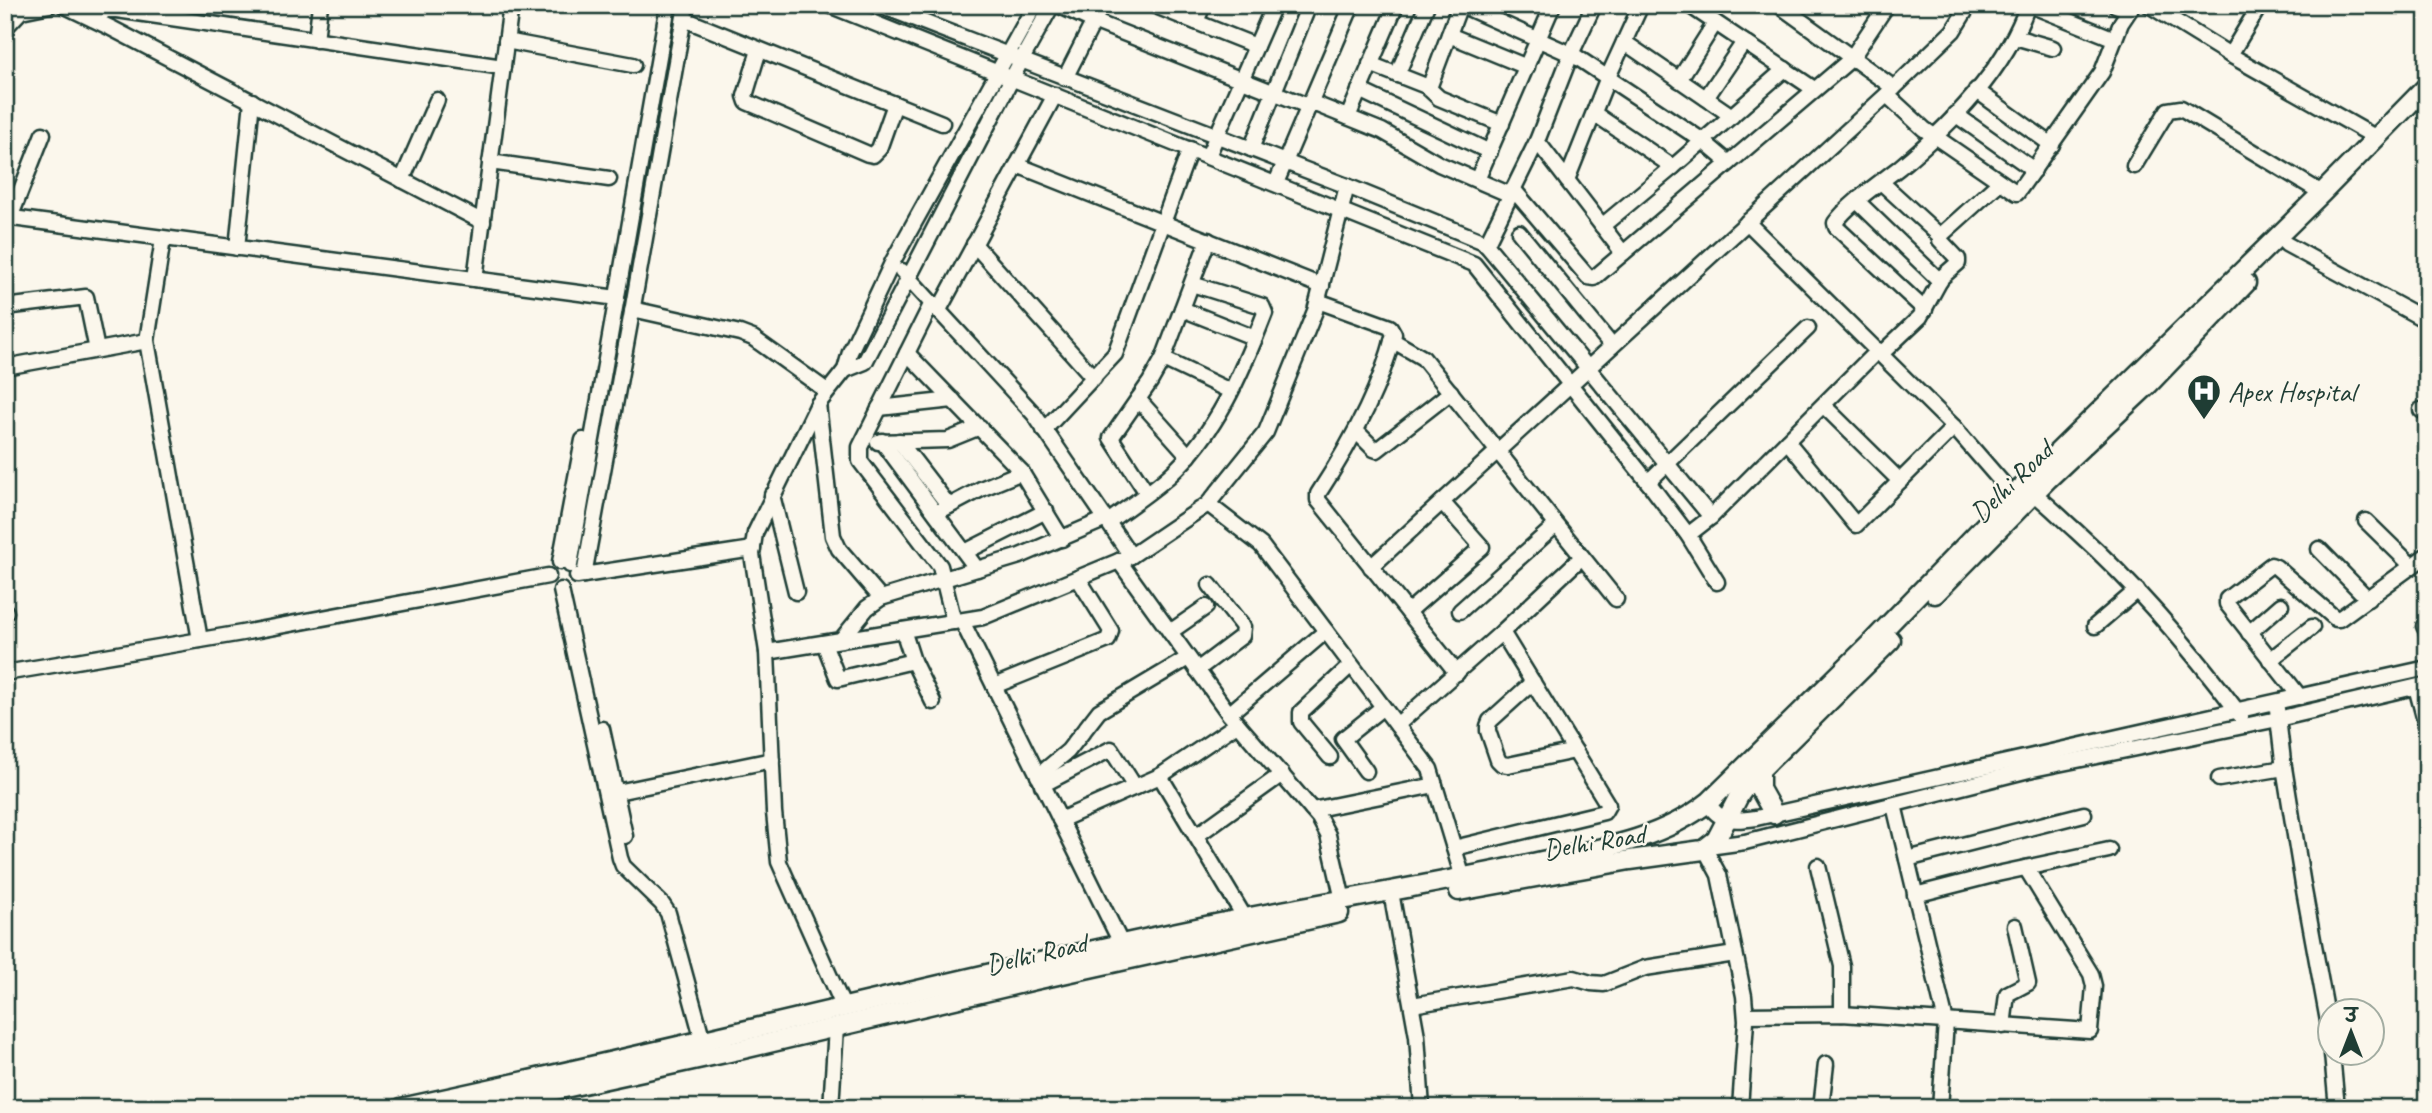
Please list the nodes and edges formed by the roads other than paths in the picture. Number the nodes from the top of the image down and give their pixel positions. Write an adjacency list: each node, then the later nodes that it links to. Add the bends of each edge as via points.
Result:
1 (50, 5): 38 (street, via 21,11)
2 (63, 5): 32 (street)
3 (320, 5): 43 (street)
4 (511, 5): 44 (street)
5 (659, 5): 136 (street)
6 (668, 5): 136 (street)
7 (829, 5): 60 (street)
8 (879, 5): 51 (street)
9 (1035, 5): 51 (street)
10 (1052, 5): 54 (street)
11 (1058, 5): 35 (street)
12 (1102, 5): 35 (street)
13 (1153, 5): 36 (street)
14 (1203, 5): 36 (street)
15 (1274, 5): 47 (street)
16 (1309, 5): 71 (street)
17 (1352, 5): 79 (street)
18 (1396, 5): 55 (street)
19 (1427, 5): 61 (street)
20 (1461, 5): 39 (street); 42 (street)
21 (1553, 5): 42 (street)
22 (1594, 5): 50 (street)
23 (1641, 5): 45 (street)
24 (1689, 5): 37 (street)
25 (1779, 5): 53 (street)
26 (1887, 5): 53 (street)
27 (1969, 5): 72 (street, via 1953,31)
28 (2029, 5): 40 (street); 41 (street)
29 (2149, 5): 52 (street)
30 (2260, 5): 52 (street)
31 (2126, 7): 41 (street)
32 (98, 12): 33 (street); 76 (street)
33 (174, 12): 43 (street)
34 (685, 12): 49 (street); 141 (street)
35 (1093, 21): 63 (street); 64 (street)
36 (1196, 22): 47 (street)
37 (1715, 23): 46 (street); 65 (street)
38 (5, 28)
39 (1449, 35): 58 (street); 67 (street)
40 (2015, 37): 48 (street); 70 (street)
41 (2115, 38): 92 (street, via 2102,72)
42 (1539, 39): 50 (street); 58 (street)
43 (316, 40): 57 (street)
44 (506, 41): 56 (street); 57 (street)
45 (1624, 42): 62 (street); 65 (street)
46 (1744, 42): 59 (street); 74 (street)
47 (1256, 46): 64 (street)
48 (2053, 48)
49 (760, 50): 78 (street); 78 (street, via 747,102 867,154 879,149)
50 (1571, 54): 62 (street); 90 (street)
51 (1006, 55): 54 (street); 60 (street)
52 (2230, 55): 89 (street)
53 (1851, 59): 68 (street); 72 (street)
54 (1021, 61): 60 (street); 63 (street)
55 (1370, 64): 61 (street); 69 (street)
56 (633, 65)
57 (503, 67): 97 (street)
58 (1527, 67): 85 (street)
59 (1785, 69): 68 (street); 82 (street)
60 (1005, 75): 73 (street); 130 (street); 131 (street)
61 (1397, 75): 67 (street)
62 (1608, 77): 80 (street); 91 (street)
63 (1065, 78): 87 (street)
64 (1241, 79): 71 (street); 87 (street)
65 (1679, 80): 74 (street)
66 (2427, 86): 89 (main road)
67 (1430, 89): 85 (street, via 1439,98)
68 (1814, 89): 99 (street)
69 (1359, 90): 83 (street); 95 (street)
70 (1976, 90): 81 (street); 92 (street)
71 (1273, 92): 79 (street); 94 (street)
72 (1891, 92): 88 (street); 118 (street)
73 (1055, 95): 93 (street); 100 (street)
74 (1706, 98): 82 (street)
75 (437, 100): 105 (street)
76 (252, 101): 105 (street); 128 (street)
77 (2427, 102): 126 (main road, Delhi Road)
78 (895, 104): 84 (street)
79 (1309, 104): 83 (street); 98 (street)
80 (1595, 114): 102 (street); 107 (street)
81 (1955, 114): 88 (street); 103 (street)
82 (1732, 116): 91 (street)
83 (1348, 117): 106 (street)
84 (942, 123)
85 (1502, 124): 95 (street)
86 (43, 134): 116 (street)
87 (1216, 135): 94 (street); 96 (street)
88 (1936, 137): 108 (street); 109 (street)
89 (2375, 137): 113 (main road)
90 (1537, 141): 107 (street); 112 (street)
91 (1703, 141): 99 (street); 102 (street)
92 (2052, 145): 103 (street)
93 (1191, 149): 96 (street); 119 (street)
94 (1251, 149): 98 (street)
95 (1490, 152): 106 (street)
96 (1208, 156): 110 (street)
97 (491, 162): 104 (street); 117 (street)
98 (1284, 162): 110 (street); 111 (street)
99 (1729, 163): 129 (street)
100 (1017, 164): 119 (street); 125 (street)
101 (2134, 166): 113 (street, via 2168,110 2181,108)
102 (1673, 167): 120 (street)
103 (2034, 170): 109 (street, via 2017,193)
104 (609, 179)
105 (402, 180): 117 (street)
106 (1477, 180): 112 (street)
107 (1567, 180): 120 (street)
108 (1881, 182): 114 (street); 122 (street)
109 (2000, 182): 122 (street)
110 (1276, 183): 115 (street)
111 (1347, 186): 115 (street); 127 (street)
112 (1512, 192): 127 (street); 129 (street, via 1588,277 1594,278)
113 (2322, 193): 181 (main road)
114 (1858, 202): 133 (street); 140 (street, via 1837,220 1836,228)
115 (1341, 210): 135 (street); 156 (street, via 1474,264)
116 (8, 218): 123 (street)
117 (482, 222): 132 (street)
118 (1747, 222): 147 (street); 149 (street)
119 (1164, 223): 124 (street); 155 (street, via 1121,342)
120 (1602, 226): 129 (street)
121 (1519, 232): 147 (street)
122 (1940, 236): 133 (street, via 1958,262)
123 (163, 239): 128 (street); 146 (street)
124 (1208, 240): 134 (street); 135 (street)
125 (974, 244): 138 (street); 155 (street)
126 (2286, 244): 142 (street); 181 (main road, Delhi Road, via 2149,384)
127 (1486, 245): 153 (street)
128 (237, 248): 132 (street)
129 (1623, 253)
130 (893, 261): 131 (street); 154 (street)
131 (908, 276): 138 (street); 154 (street, via 865,362)
132 (475, 279): 136 (street)
133 (1940, 281): 140 (street)
134 (1192, 284): 139 (street); 144 (street, via 1262,306 1265,313)
135 (1320, 293): 145 (street, via 1390,327); 183 (street, via 1266,432)
136 (613, 297): 202 (street)
137 (5, 307): 148 (street, via 86,297)
138 (935, 307): 150 (street); 167 (street)
139 (1182, 309): 144 (street); 151 (street)
140 (1925, 310): 149 (street)
141 (632, 312): 157 (street, via 753,338); 202 (street)
142 (2427, 321)
143 (1808, 328): 175 (street)
144 (1255, 338): 158 (street)
145 (1392, 340): 159 (street, via 1423,358); 168 (street)
146 (148, 341): 148 (street); 224 (street)
147 (1612, 346): 153 (street)
148 (97, 350): 152 (street)
149 (1880, 352): 163 (street); 166 (street)
150 (907, 353): 161 (street); 164 (street)
151 (1163, 359): 158 (street); 160 (street)
152 (5, 367)
153 (1589, 367): 156 (street); 175 (street)
154 (845, 370): 157 (street)
155 (1094, 378): 167 (street)
156 (1570, 386): 173 (street); 178 (street)
157 (827, 391): 162 (street)
158 (1230, 391): 174 (street)
159 (1451, 392): 168 (street, via 1377,450); 173 (street)
160 (1138, 399): 174 (street); 179 (street, via 1111,438)
161 (953, 400): 164 (street); 165 (street)
162 (818, 404): 180 (street); 209 (street, via 833,536)
163 (1824, 406): 171 (street); 177 (street)
164 (879, 408): 172 (street)
165 (980, 427): 170 (street, via 948,440); 176 (street)
166 (1954, 427): 177 (street); 181 (street)
167 (1044, 430): 188 (street)
168 (1356, 431): 199 (street, via 1317,497)
169 (883, 441): 170 (street); 172 (street); 186 (street)
170 (899, 441): 184 (street)
171 (1787, 441): 177 (street, via 1856,524); 187 (street)
172 (860, 447): 203 (street, via 860,461 940,566)
173 (1497, 452): 182 (street); 190 (street)
174 (1189, 456): 179 (street)
175 (1668, 465): 178 (street); 187 (street)
176 (1022, 472): 184 (street); 185 (street)
177 (1900, 481)
178 (1648, 482): 191 (street)
179 (1147, 493): 188 (street)
180 (772, 495): 193 (street); 208 (street)
181 (2024, 495): 207 (street, via 2107,560); 253 (main road, Delhi Road); 261 (main road)
182 (1442, 502): 199 (street); 215 (street, via 1482,547)
183 (1208, 504): 198 (street); 220 (street, via 1261,545)
184 (949, 506): 186 (street)
185 (1046, 511): 192 (street); 195 (street)
186 (936, 513): 195 (street)
187 (1711, 517): 191 (street)
188 (1107, 521): 192 (street); 198 (street)
189 (2366, 521): 200 (street)
190 (1556, 525): 197 (street); 214 (street)
191 (1688, 535): 205 (street)
192 (1062, 538): 201 (street)
193 (753, 549): 202 (street); 227 (street)
194 (2319, 549): 211 (street)
195 (965, 552): 201 (street)
196 (2427, 555): 200 (street)
197 (1582, 557): 210 (street); 222 (street)
198 (1125, 558): 204 (street); 221 (street)
199 (1371, 566): 215 (street)
200 (2412, 566): 211 (street)
201 (976, 569): 203 (street)
202 (570, 576): 224 (street, via 551,585 548,576); 260 (street); 277 (street, via 620,858)
203 (944, 578): 209 (street); 216 (street)
204 (1078, 578): 216 (street, via 983,617); 237 (street, via 1111,631 1108,640)
205 (1717, 582)
206 (1210, 584): 230 (street, via 1244,632)
207 (2137, 590): 217 (street); 242 (street)
208 (796, 592)
209 (881, 598): 225 (street)
210 (1616, 599)
211 (2368, 599): 223 (street, via 2336,619 2271,565 2227,599)
212 (2281, 605): 223 (street)
213 (1206, 607): 221 (street)
214 (1460, 611)
215 (1408, 612): 234 (street)
216 (958, 622): 219 (street); 237 (street)
217 (2095, 626)
218 (2312, 627): 228 (street)
219 (904, 630): 225 (street); 229 (street)
220 (1326, 631): 231 (street); 243 (street)
221 (1170, 632): 230 (street)
222 (1502, 632): 234 (street); 235 (street)
223 (2249, 634): 228 (street)
224 (200, 640): 233 (street)
225 (841, 640): 226 (street)
226 (824, 643): 227 (street); 229 (street, via 838,679)
227 (767, 652): 250 (street)
228 (2270, 660): 238 (street)
229 (913, 661): 239 (street)
230 (1193, 664): 243 (street); 257 (street, via 1099,710)
231 (1351, 665): 241 (street); 249 (street, via 1300,716)
232 (2427, 668): 238 (street)
233 (5, 673)
234 (1457, 673): 245 (street)
235 (1533, 682): 248 (street); 248 (street, via 1490,721 1488,731 1498,760 1508,765)
236 (2421, 685): 244 (street); 247 (street)
237 (994, 686): 257 (street)
238 (2300, 697): 240 (street)
239 (933, 702)
240 (2276, 702): 242 (street); 244 (street)
241 (1383, 707): 245 (street); 252 (street, via 1343,739)
242 (2237, 711): 246 (street); 264 (street)
243 (1233, 719): 254 (street); 255 (street)
244 (2278, 719): 246 (street); 251 (street)
245 (1397, 725): 258 (street, via 1430,769)
246 (2247, 725): 262 (street, via 2033,769)
247 (2427, 728)
248 (1575, 751): 270 (street, via 1608,805 1604,812)
249 (1330, 757)
250 (772, 760): 260 (street); 288 (street, via 779,862)
251 (2284, 768): 256 (street); 286 (street)
252 (1366, 771)
253 (1760, 771): 264 (main road, via 1760,789); 267 (main road, Delhi Road, via 1740,793)
254 (1282, 774): 263 (street); 269 (street)
255 (1160, 776): 259 (street); 269 (street)
256 (2220, 779)
257 (1040, 780): 259 (street, via 1111,749); 266 (street)
258 (1435, 785): 263 (street); 270 (street)
259 (1135, 787): 266 (street)
260 (617, 792): 277 (street)
261 (1708, 802): 267 (street); 268 (main road)
262 (1894, 805): 271 (street); 274 (street)
263 (1312, 810): 281 (street, via 1328,835)
264 (1774, 814): 267 (street)
265 (2084, 814): 274 (street)
266 (1060, 820): 284 (street)
267 (1728, 820): 271 (main road, Delhi Road)
268 (1655, 832): 273 (main road); 278 (main road)
269 (1196, 836): 282 (street)
270 (1454, 848): 278 (street)
271 (1707, 848): 273 (main road, Delhi Road); 285 (street, via 1719,875)
272 (2109, 850): 276 (street)
273 (1664, 856): 280 (main road, Delhi Road)
274 (1907, 859): 279 (street)
275 (1818, 866): 289 (street, via 1842,966)
276 (2026, 868): 279 (street); 292 (street, via 2091,974 2092,1028 2086,1032)
277 (629, 872): 294 (street, via 668,913)
278 (1464, 878): 280 (main road)
279 (1915, 895): 291 (street)
280 (1392, 897): 281 (main road); 287 (street); 293 (main road, Delhi Road)
281 (1343, 900): 282 (main road)
282 (1245, 918): 284 (main road)
283 (2015, 926): 292 (street, via 2028,983 2007,994)
284 (1122, 945): 288 (main road)
285 (1735, 954): 287 (street, via 1645,968 1604,984 1574,978); 290 (street)
286 (2324, 998)
287 (1412, 1005): 300 (street)
288 (844, 1008): 294 (main road)
289 (1842, 1014): 290 (street); 291 (street)
290 (1746, 1015): 301 (street)
291 (1946, 1022): 292 (street); 303 (street)
292 (2003, 1026)
293 (836, 1027): 294 (main road, Delhi Road); 299 (street)
294 (705, 1049): 297 (main road, Delhi Road); 298 (main road)
295 (1826, 1064): 302 (street)
296 (2333, 1068): 304 (street)
297 (493, 1106)
298 (401, 1108)
299 (831, 1108)
300 (1422, 1108)
301 (1740, 1108)
302 (1821, 1108)
303 (1940, 1108)
304 (2337, 1108)

